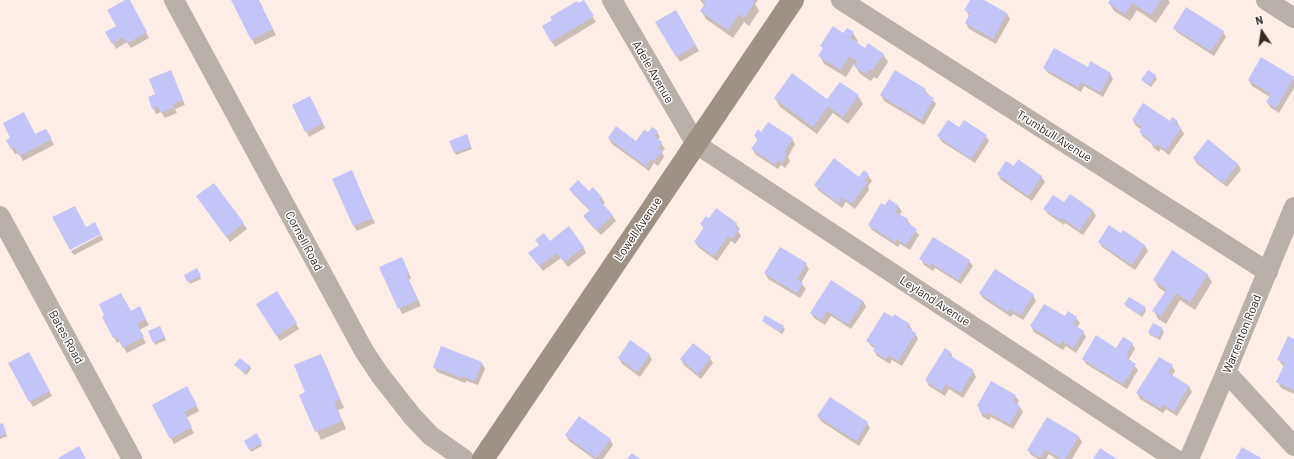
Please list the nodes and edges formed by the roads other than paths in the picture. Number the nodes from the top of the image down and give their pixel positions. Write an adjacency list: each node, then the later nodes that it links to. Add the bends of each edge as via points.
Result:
1 (174, 0): 14 (street, Cornell Road, via 364,350 389,388 412,416 431,436)
2 (612, 0): 7 (street, Adele Avenue)
3 (793, 0): 7 (main road, Lowell Avenue)
4 (841, 0): 10 (street, Trumbull Avenue)
5 (1266, 0): 6 (street)
6 (1294, 18)
7 (696, 144): 15 (main road, Lowell Avenue); 16 (street, Leyland Avenue)
8 (1294, 207): 10 (street, Warrenton Road)
9 (0, 216): 13 (street, Bates Road)
10 (1268, 272): 11 (street, Warrenton Road)
11 (1226, 372): 12 (street); 17 (street, Warrenton Road)
12 (1294, 446)
13 (132, 459)
14 (464, 459)
15 (483, 459)
16 (1175, 459)
17 (1189, 459)

